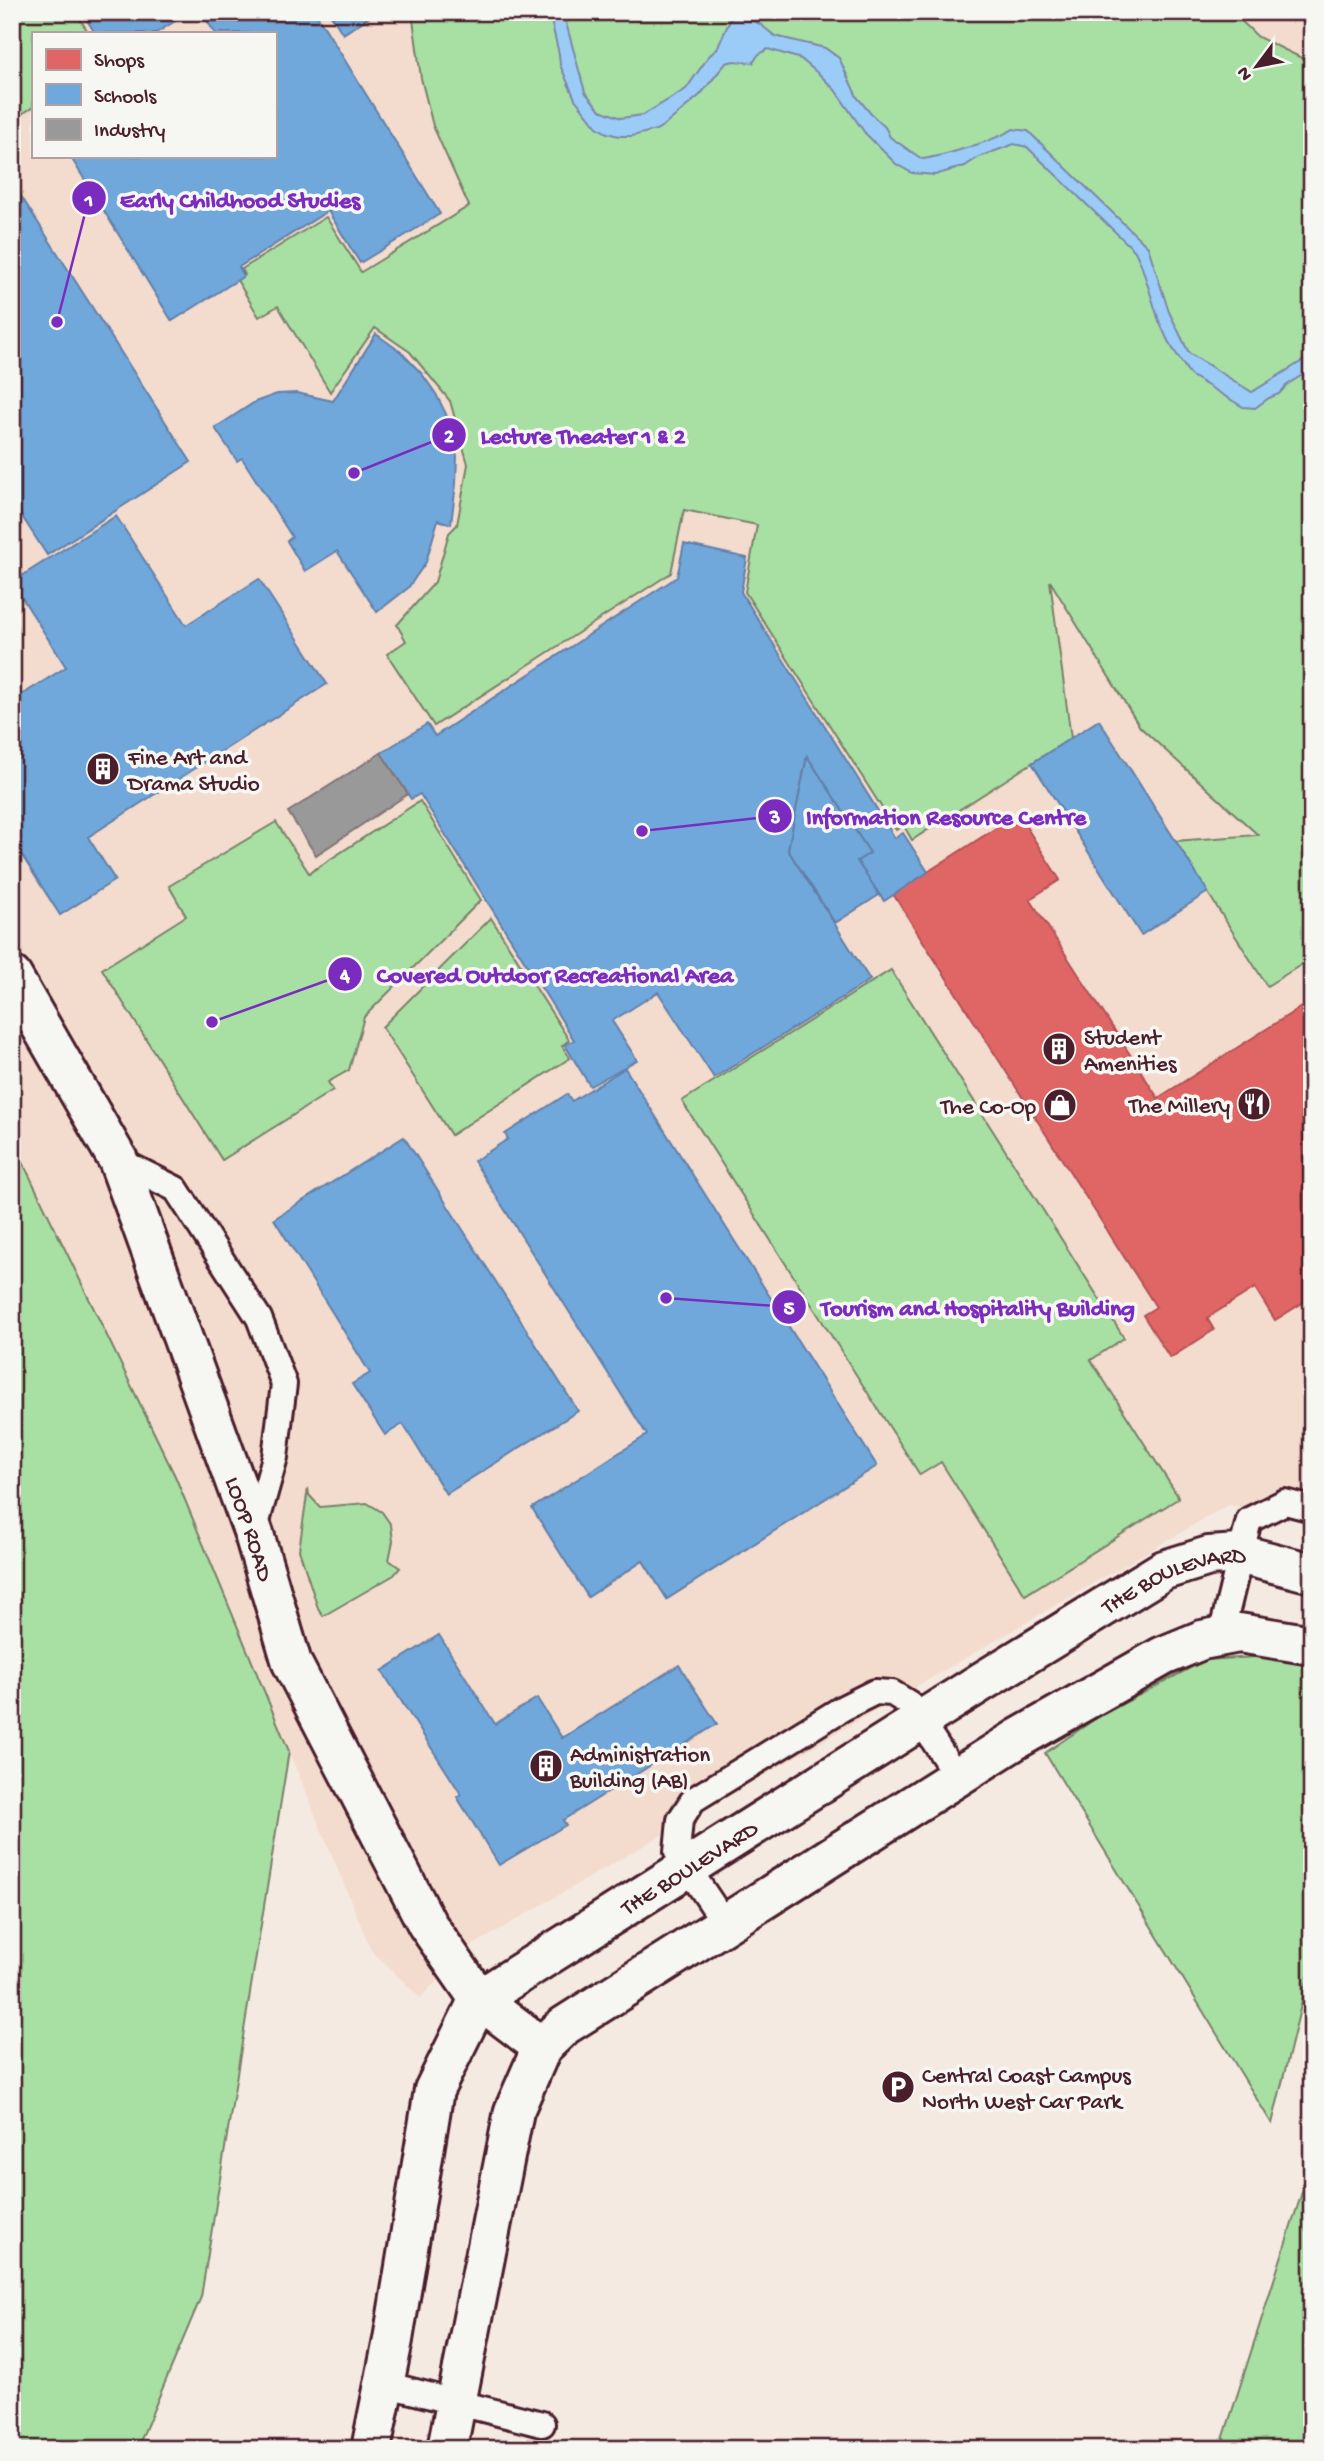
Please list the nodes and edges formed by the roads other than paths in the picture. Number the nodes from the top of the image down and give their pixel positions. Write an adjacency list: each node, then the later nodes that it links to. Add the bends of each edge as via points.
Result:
1 (12, 976): 2 (street, LOOP ROAD)
2 (118, 1160): 4 (street, LOOP ROAD); 4 (lane, via 176,1189 259,1318 280,1373 284,1384 275,1457)
3 (1312, 1509): 5 (lane, via 1285,1503 1249,1520)
4 (254, 1534): 13 (street, LOOP ROAD, via 292,1663 428,1924)
5 (1239, 1554): 6 (street, THE BOULEVARD); 7 (lane); 9 (street, THE BOULEVARD, via 1209,1556 1164,1570)
6 (1312, 1573)
7 (1221, 1635): 8 (street, via 1239,1633); 10 (street, via 1163,1656)
8 (1312, 1645)
9 (921, 1720): 10 (lane); 11 (street, THE BOULEVARD); 11 (lane, via 910,1703 892,1693 875,1692 693,1800 680,1820 677,1852)
10 (957, 1777): 12 (street)
11 (687, 1867): 12 (lane); 13 (street, THE BOULEVARD)
12 (726, 1925): 14 (street, via 599,2002)
13 (479, 1999): 14 (street, LOOP ROAD); 15 (street, via 434,2090)
14 (542, 2047): 16 (street, via 514,2111)
15 (384, 2384): 16 (lane); 18 (street)
16 (457, 2401): 17 (lane); 19 (street)
17 (542, 2424)
18 (372, 2449)
19 (447, 2449)

